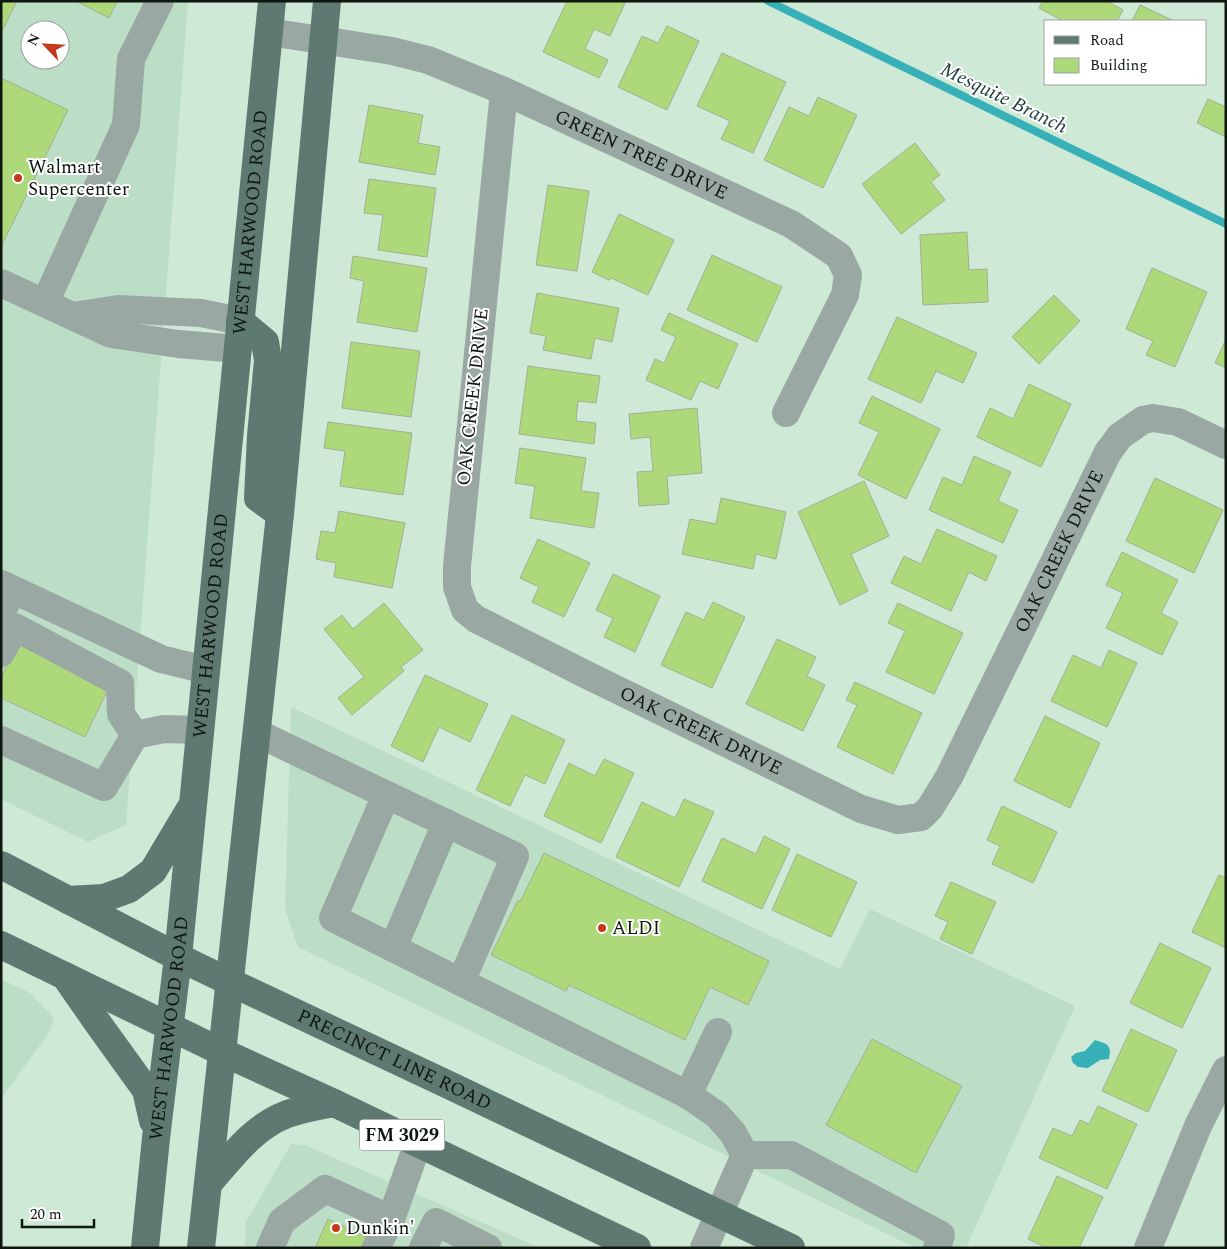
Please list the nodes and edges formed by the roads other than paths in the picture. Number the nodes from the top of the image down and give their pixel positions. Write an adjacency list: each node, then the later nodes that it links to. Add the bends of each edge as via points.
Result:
1 (160, 1): 8 (street, via 131,59 126,125)
2 (272, 1): 4 (main road, WEST HARWOOD ROAD)
3 (327, 1): 5 (main road)
4 (269, 32): 5 (street, GREEN TREE DRIVE); 10 (main road, WEST HARWOOD ROAD)
5 (323, 39): 6 (street, GREEN TREE DRIVE, via 428,60); 14 (main road)
6 (504, 91): 12 (street, GREEN TREE DRIVE, via 791,224 838,256 848,275 845,295); 13 (street, OAK CREEK DRIVE, via 458,546 457,587 465,610 476,619 594,679 861,809 898,820 921,817 949,777 1108,452 1120,436 1143,420 1153,418 1178,422)
7 (1, 283): 8 (street)
8 (45, 303): 9 (street)
9 (73, 316): 10 (street, via 118,309 201,313); 11 (street, via 111,334)
10 (240, 321): 11 (main road, WEST HARWOOD ROAD); 14 (main road, via 265,342 268,360 258,498)
11 (238, 350): 17 (main road, WEST HARWOOD ROAD)
12 (786, 413)
13 (1226, 445)
14 (280, 514): 19 (main road)
15 (5, 596): 17 (street, via 161,659)
16 (1, 653): 20 (street, via 15,627 120,683 121,714)
17 (206, 670): 18 (main road, WEST HARWOOD ROAD)
18 (200, 730): 20 (street, via 164,729); 23 (main road, WEST HARWOOD ROAD)
19 (257, 733): 22 (street); 31 (main road)
20 (135, 734): 21 (street, via 104,787)
21 (1, 740)
22 (386, 795): 24 (street); 28 (street, via 333,918)
23 (193, 804): 26 (main road, via 153,870 136,884 104,898); 29 (main road, WEST HARWOOD ROAD)
24 (446, 823): 28 (street); 32 (street, via 515,856)
25 (1, 864): 26 (main road, PRECINCT LINE ROAD)
26 (68, 900): 29 (main road, PRECINCT LINE ROAD)
27 (1, 945): 30 (main road, FM 3029)
28 (393, 948): 32 (street)
29 (178, 957): 31 (main road, PRECINCT LINE ROAD); 33 (main road, WEST HARWOOD ROAD)
30 (64, 975): 33 (main road, FM 3029); 39 (main road, via 146,1090)
31 (230, 982): 35 (main road); 43 (main road, PRECINCT LINE ROAD)
32 (460, 982): 37 (street)
33 (170, 1026): 35 (main road, FM 3029); 39 (main road, WEST HARWOOD ROAD)
34 (718, 1032): 37 (street)
35 (222, 1052): 38 (main road, FM 3029); 42 (main road)
36 (1226, 1070): 55 (street, via 1198,1126)
37 (688, 1096): 41 (street, via 716,1115 733,1133)
38 (334, 1103): 40 (main road, FM 3029); 42 (main road, via 286,1114 266,1124)
39 (156, 1138): 45 (main road, WEST HARWOOD ROAD)
40 (418, 1143): 44 (street); 51 (main road, FM 3029)
41 (745, 1155): 43 (street); 54 (street, via 791,1155 941,1235)
42 (208, 1184): 46 (main road)
43 (720, 1214): 52 (street); 53 (main road, PRECINCT LINE ROAD)
44 (391, 1219): 47 (street, via 325,1190 282,1221); 48 (street)
45 (145, 1248)
46 (201, 1248)
47 (270, 1248)
48 (376, 1248)
49 (423, 1248): 50 (street, via 436,1222)
50 (488, 1248)
51 (637, 1248)
52 (704, 1248)
53 (791, 1248)
54 (937, 1248)
55 (1148, 1248)

